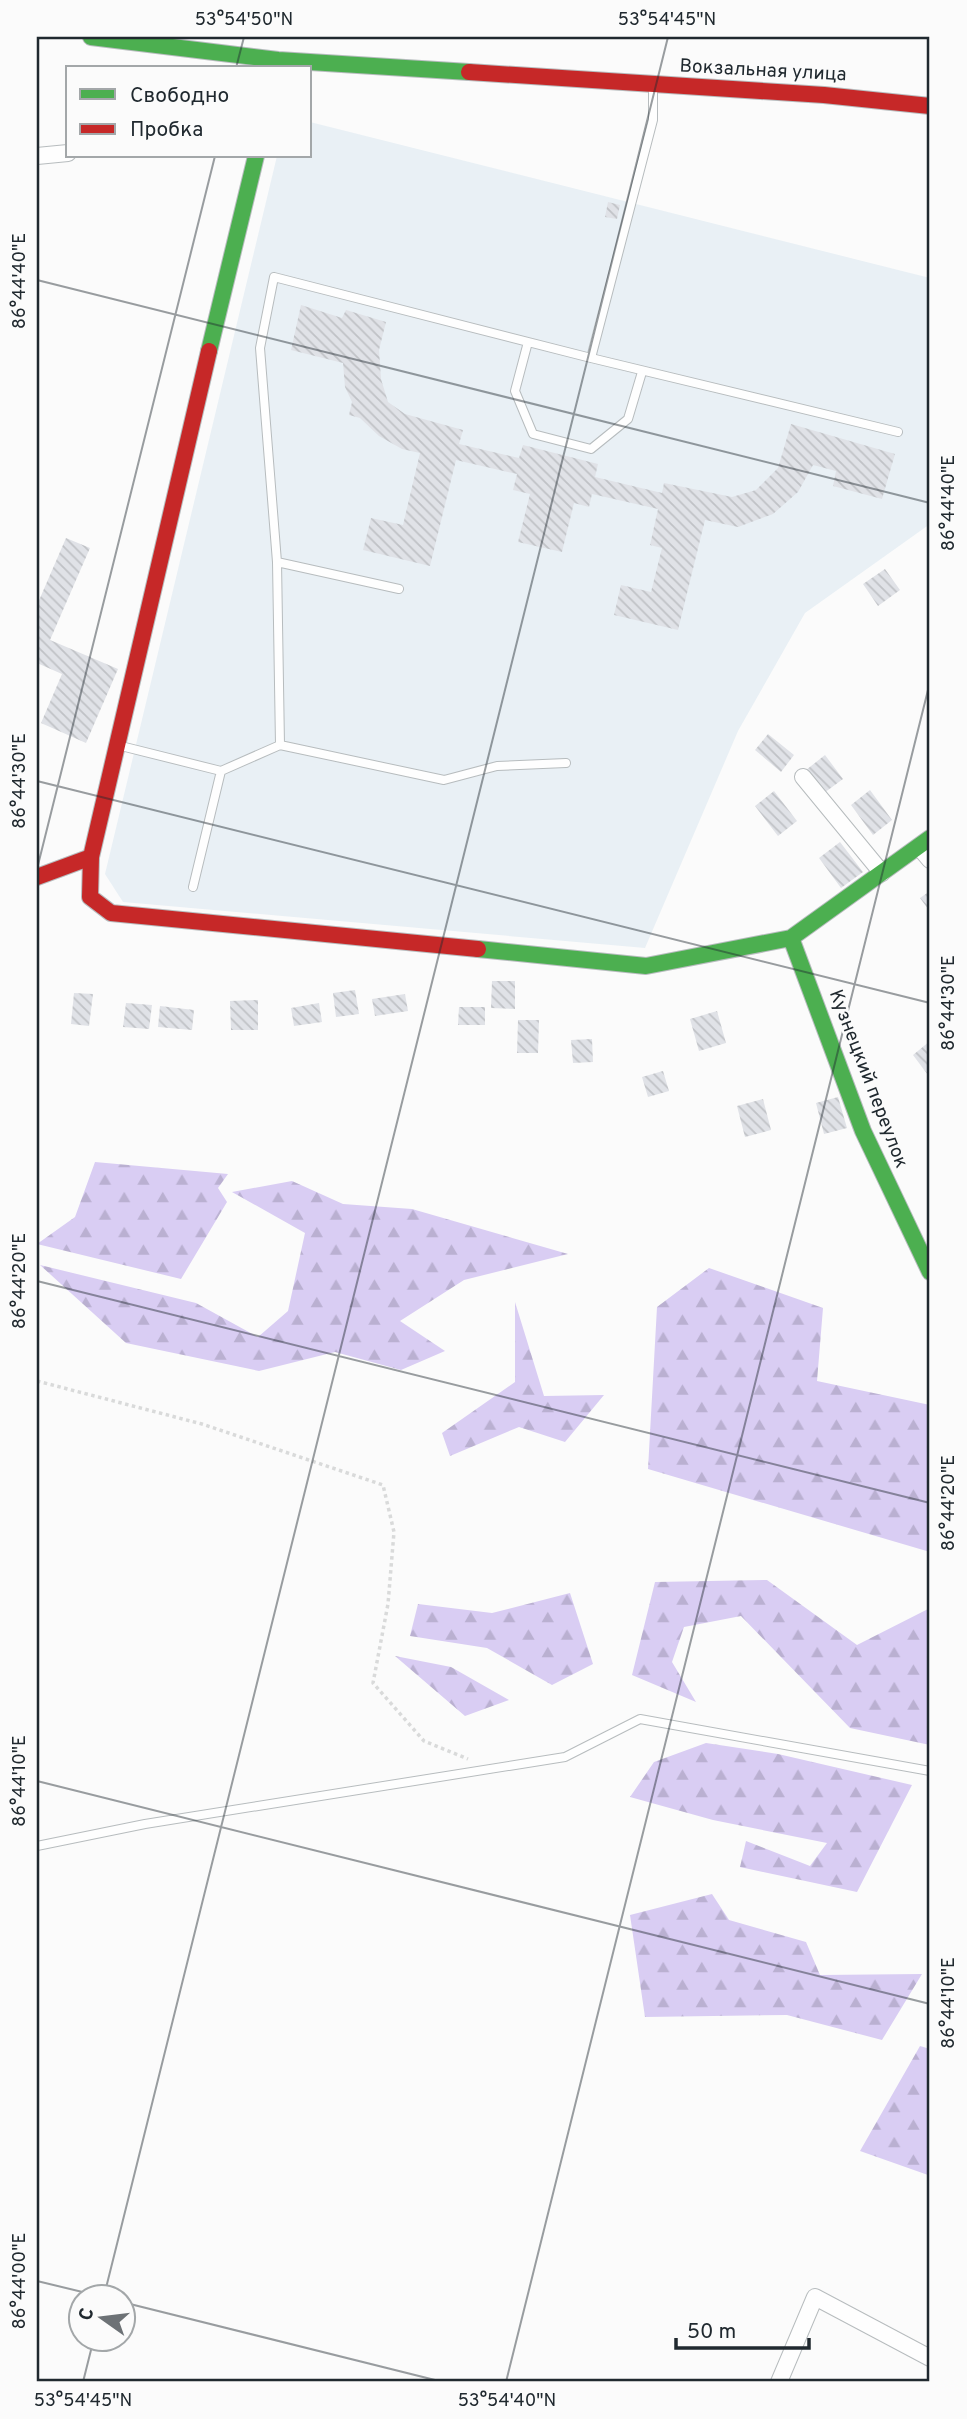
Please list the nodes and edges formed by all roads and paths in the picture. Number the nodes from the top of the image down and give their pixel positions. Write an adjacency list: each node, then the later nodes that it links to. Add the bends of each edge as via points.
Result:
1 (91, 37): 2 (street, Вокзальная улица)
2 (277, 64): 3 (street, Вокзальная улица)
3 (311, 66)
4 (312, 66): 5 (street, Вокзальная улица)
5 (653, 86): 6 (street, Вокзальная улица); 11 (lane, via 653,120)
6 (930, 106)
7 (66, 153): 8 (street)
8 (37, 156)
9 (256, 158): 16 (street)
10 (528, 342): 11 (lane); 12 (lane, via 515,391 533,434 591,449 628,419); 14 (lane, via 274,277 260,348)
11 (591, 358): 12 (lane)
12 (642, 372): 13 (lane)
13 (898, 432)
14 (277, 562): 15 (lane); 17 (lane)
15 (399, 589)
16 (115, 744): 19 (lane); 22 (street)
17 (280, 745): 18 (lane, via 444,780 498,766); 19 (lane)
18 (566, 763)
19 (221, 771): 26 (lane)
20 (803, 776): 24 (street)
21 (925, 843): 23 (street); 24 (street)
22 (91, 857): 25 (street); 27 (street, via 90,897 111,913 646,966)
23 (930, 860)
24 (882, 873): 27 (street)
25 (37, 877)
26 (193, 887)
27 (791, 938): 28 (street, Кузнецкий переулок, via 863,1131)
28 (930, 1272)
29 (37, 1381): 30 (path, via 202,1424 383,1485 394,1532 388,1604 373,1684 424,1741)
30 (491, 1769): 31 (lane, via 565,1757 640,1719); 32 (lane, via 145,1824)
31 (930, 1771)
32 (37, 1846)
33 (930, 2358): 34 (street, via 816,2297)
34 (779, 2382)

